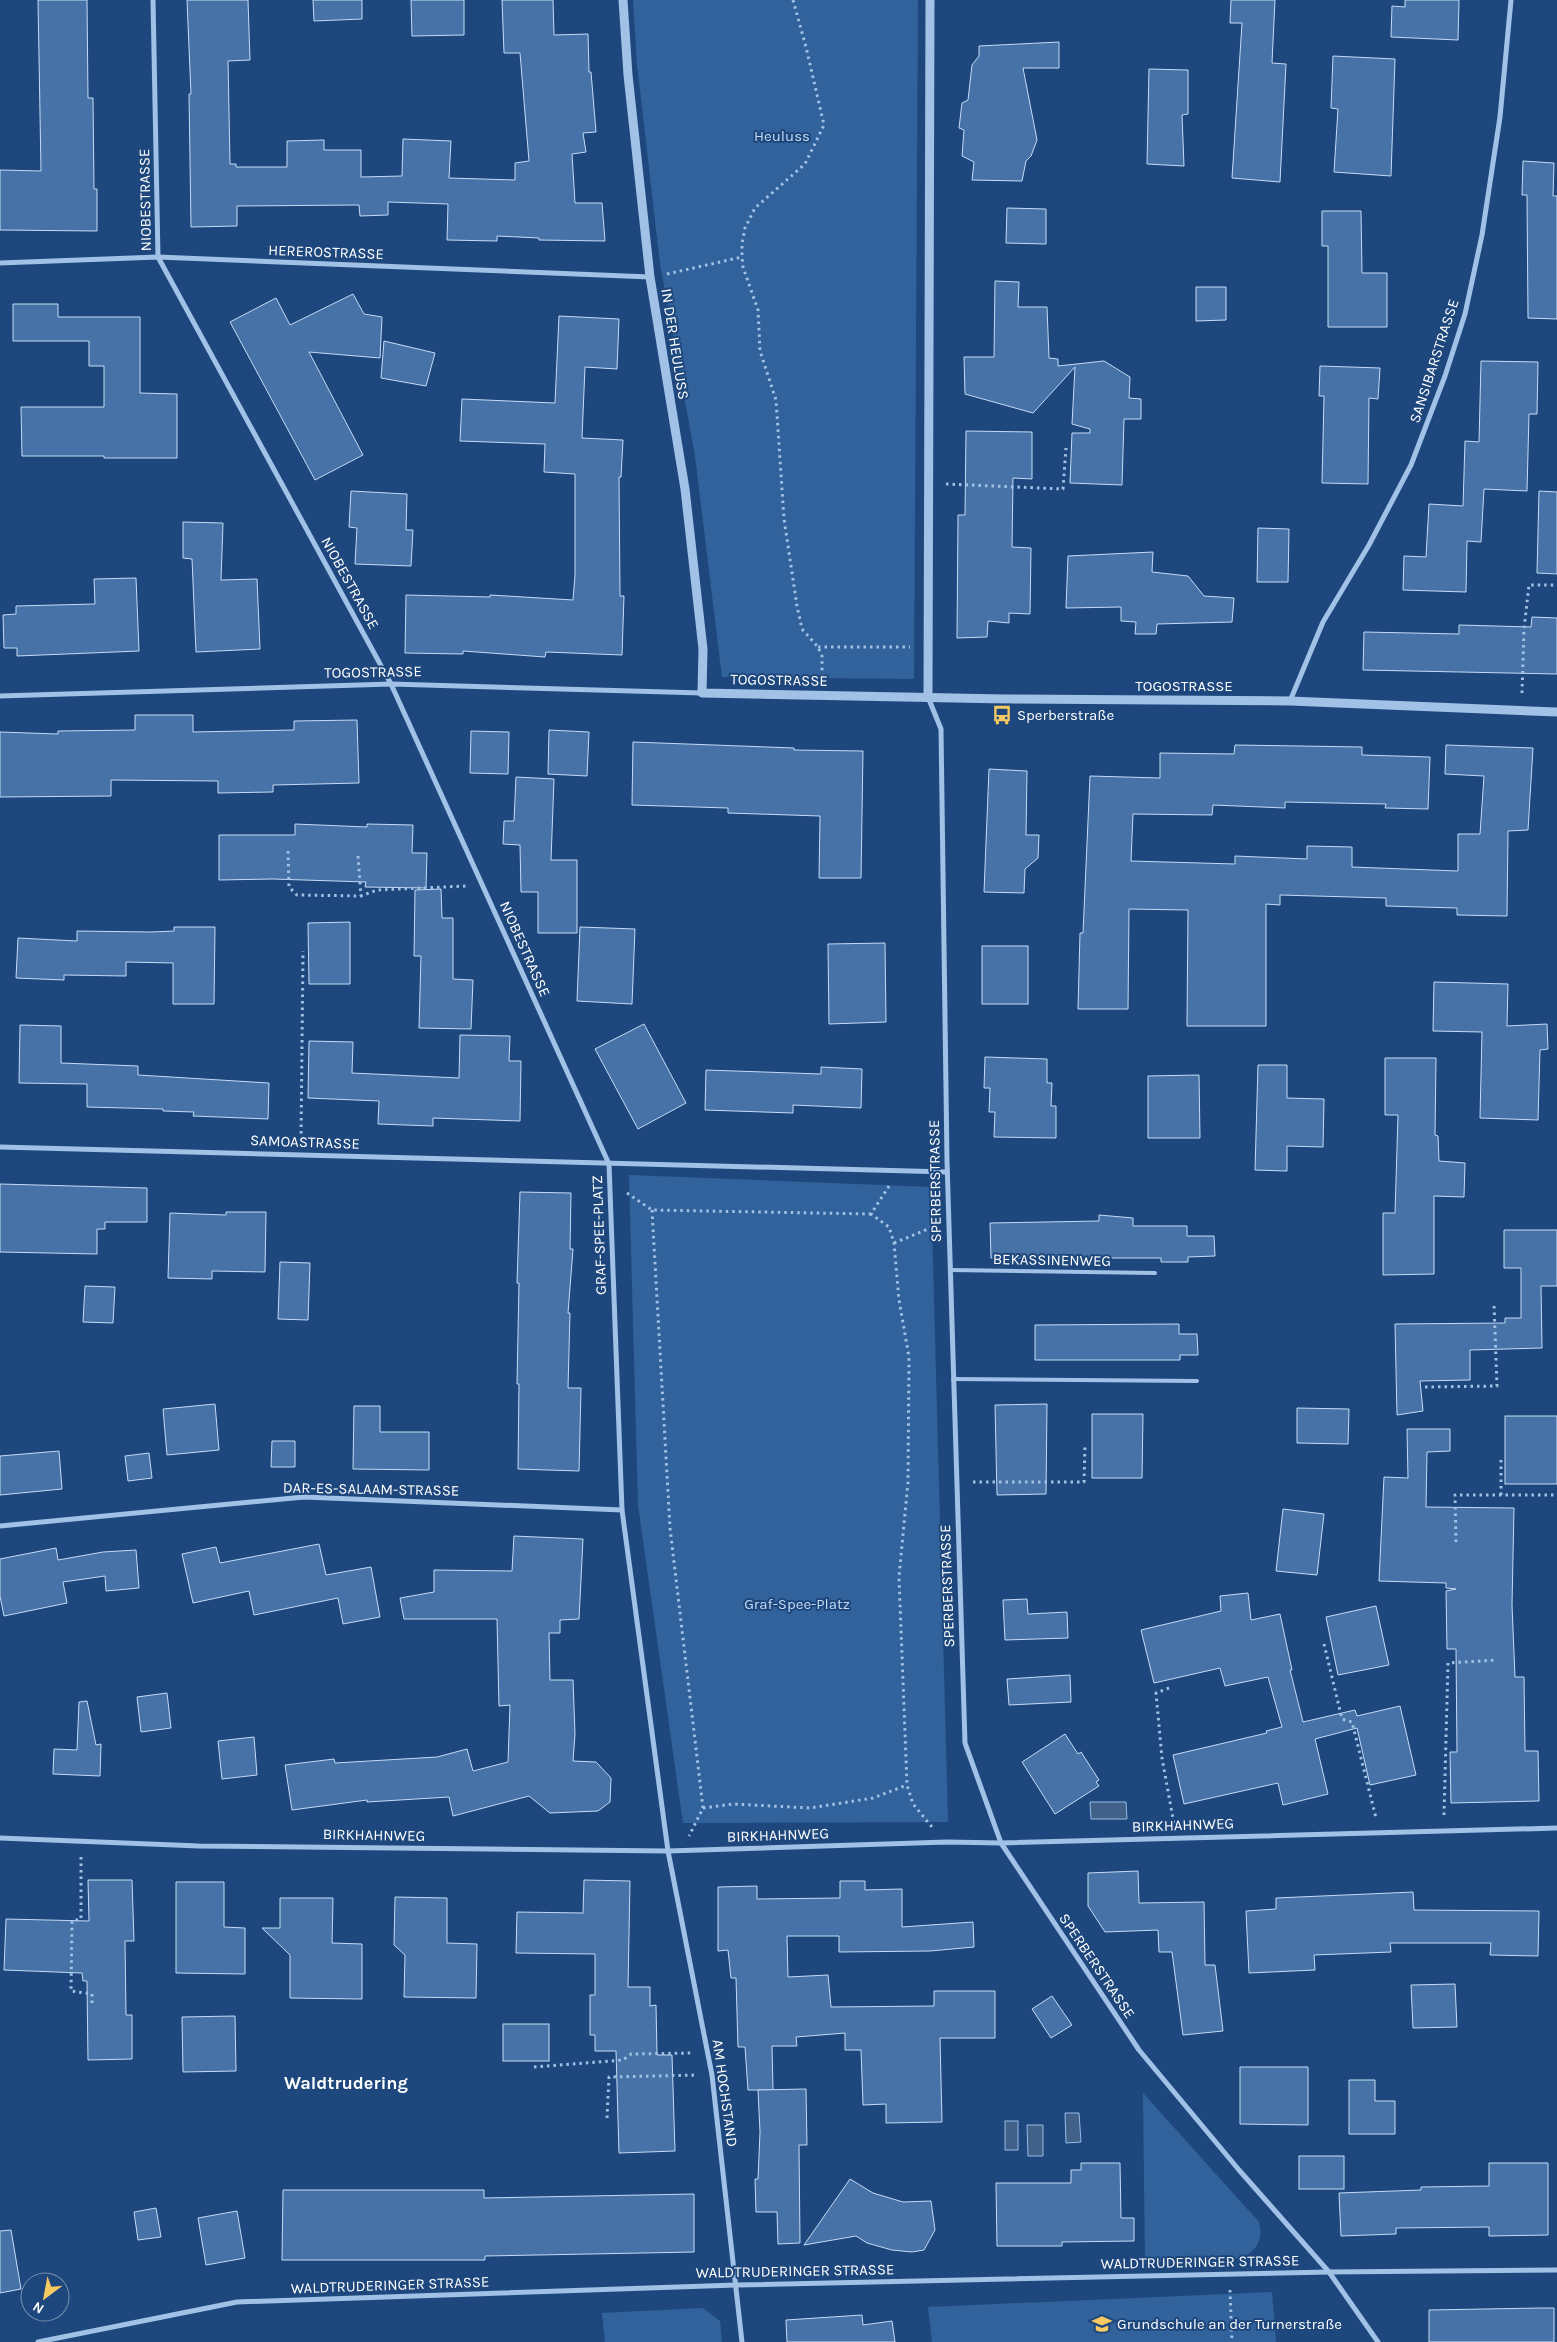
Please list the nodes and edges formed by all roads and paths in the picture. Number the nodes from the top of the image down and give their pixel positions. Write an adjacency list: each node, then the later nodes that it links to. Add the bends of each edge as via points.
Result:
1 (153, 0): 7 (street, NIOBESTRASSE)
2 (623, 0): 9 (street, IN DER HEULUSS)
3 (793, 0): 6 (path, via 824,125 805,164 755,208 745,228)
4 (930, 0): 11 (street)
5 (1511, 0): 20 (street, SANSIBARSTRASSE, via 1500,117 1482,235 1448,367 1411,465 1369,546 1323,622)
6 (742, 257): 9 (path); 13 (path, via 758,310 760,351 776,400 784,519 797,606 802,629)
7 (158, 258): 8 (street, HEREROSTRASSE); 9 (street, HEREROSTRASSE); 15 (street, NIOBESTRASSE)
8 (0, 263)
9 (650, 277): 16 (street, IN DER HEULUSS, via 685,489 703,649)
10 (1066, 448): 11 (path, via 1063,489)
11 (929, 483): 14 (street)
12 (1557, 585): 21 (path, via 1529,585)
13 (818, 647): 14 (path); 17 (path, via 823,668)
14 (928, 647): 19 (street)
15 (390, 684): 16 (street, TOGOSTRASSE); 18 (street, TOGOSTRASSE); 25 (street, NIOBESTRASSE)
16 (702, 693): 17 (street, TOGOSTRASSE)
17 (820, 695): 19 (street, TOGOSTRASSE)
18 (0, 696)
19 (928, 697): 20 (street, TOGOSTRASSE); 32 (street, SPERBERSTRASSE, via 941,729)
20 (1290, 701): 21 (street, TOGOSTRASSE)
21 (1521, 711): 22 (street, TOGOSTRASSE)
22 (1557, 712)
23 (288, 851): 26 (path, via 289,887 297,894)
24 (358, 856): 26 (path)
25 (482, 886): 26 (path, via 377,890); 30 (street, NIOBESTRASSE)
26 (361, 896)
27 (303, 951): 29 (path)
28 (0, 1147): 29 (street, SAMOASTRASSE)
29 (300, 1154): 30 (street, SAMOASTRASSE)
30 (609, 1164): 31 (street, GRAF-SPEE-PLATZ); 33 (street, GRAF-SPEE-PLATZ)
31 (900, 1171): 32 (street, GRAF-SPEE-PLATZ); 35 (path)
32 (947, 1172): 36 (street, SPERBERSTRASSE)
33 (609, 1173): 34 (path, via 628,1194); 49 (street, GRAF-SPEE-PLATZ)
34 (652, 1210): 35 (path); 56 (path, via 670,1528)
35 (870, 1214): 37 (path, via 889,1227)
36 (948, 1220): 37 (path); 38 (street, SPERBERSTRASSE)
37 (894, 1243): 55 (path, via 909,1357 908,1482 899,1577)
38 (950, 1270): 39 (lane, BEKASSINENWEG); 41 (street, SPERBERSTRASSE)
39 (1155, 1273)
40 (1494, 1304): 43 (path, via 1497,1386)
41 (953, 1379): 42 (lane); 46 (street, SPERBERSTRASSE)
42 (1197, 1381)
43 (1425, 1387)
44 (1085, 1446): 46 (path, via 1084,1482)
45 (1501, 1460): 47 (path)
46 (956, 1482): 64 (street, SPERBERSTRASSE, via 965,1743)
47 (1501, 1495): 48 (path); 51 (path, via 1454,1495)
48 (1557, 1495)
49 (622, 1510): 50 (street, DAR-ES-SALAAM-STRASSE, via 304,1497); 65 (street, GRAF-SPEE-PLATZ)
50 (0, 1526)
51 (1456, 1542)
52 (1324, 1644): 59 (path, via 1342,1719 1352,1722)
53 (1496, 1660): 58 (path, via 1448,1663)
54 (1169, 1688): 61 (path, via 1156,1693 1156,1716)
55 (907, 1785): 56 (path, via 873,1798 810,1808 733,1804); 63 (path, via 913,1804)
56 (703, 1808): 65 (path, via 688,1837)
57 (1557, 1828): 58 (street, BIRKHAHNWEG)
58 (1444, 1831): 59 (street, BIRKHAHNWEG)
59 (1380, 1832): 61 (street, BIRKHAHNWEG)
60 (0, 1838): 62 (street, BIRKHAHNWEG)
61 (1177, 1838): 64 (street, BIRKHAHNWEG)
62 (81, 1841): 65 (street, BIRKHAHNWEG, via 199,1846); 66 (path, via 81,1919 72,1921 71,1991 92,1994)
63 (947, 1842): 64 (street, BIRKHAHNWEG); 65 (street, BIRKHAHNWEG)
64 (1001, 1843): 72 (street, SPERBERSTRASSE, via 1139,2050)
65 (668, 1851): 67 (street, AM HOCHSTAND)
66 (92, 2007)
67 (708, 2052): 68 (path, via 631,2054 623,2060); 69 (street, AM HOCHSTAND)
68 (534, 2067)
69 (712, 2075): 70 (path, via 609,2077); 73 (street, AM HOCHSTAND)
70 (607, 2118)
71 (1557, 2270): 72 (street, WALDTRUDERINGER STRASSE)
72 (1330, 2272): 73 (street, WALDTRUDERINGER STRASSE); 78 (street, SPERBERSTRASSE)
73 (736, 2285): 75 (street, WALDTRUDERINGER STRASSE, via 237,2302); 76 (street, AM HOCHSTAND)
74 (1230, 2292): 77 (path)
75 (38, 2342)
76 (742, 2342)
77 (1232, 2342)
78 (1378, 2342)

